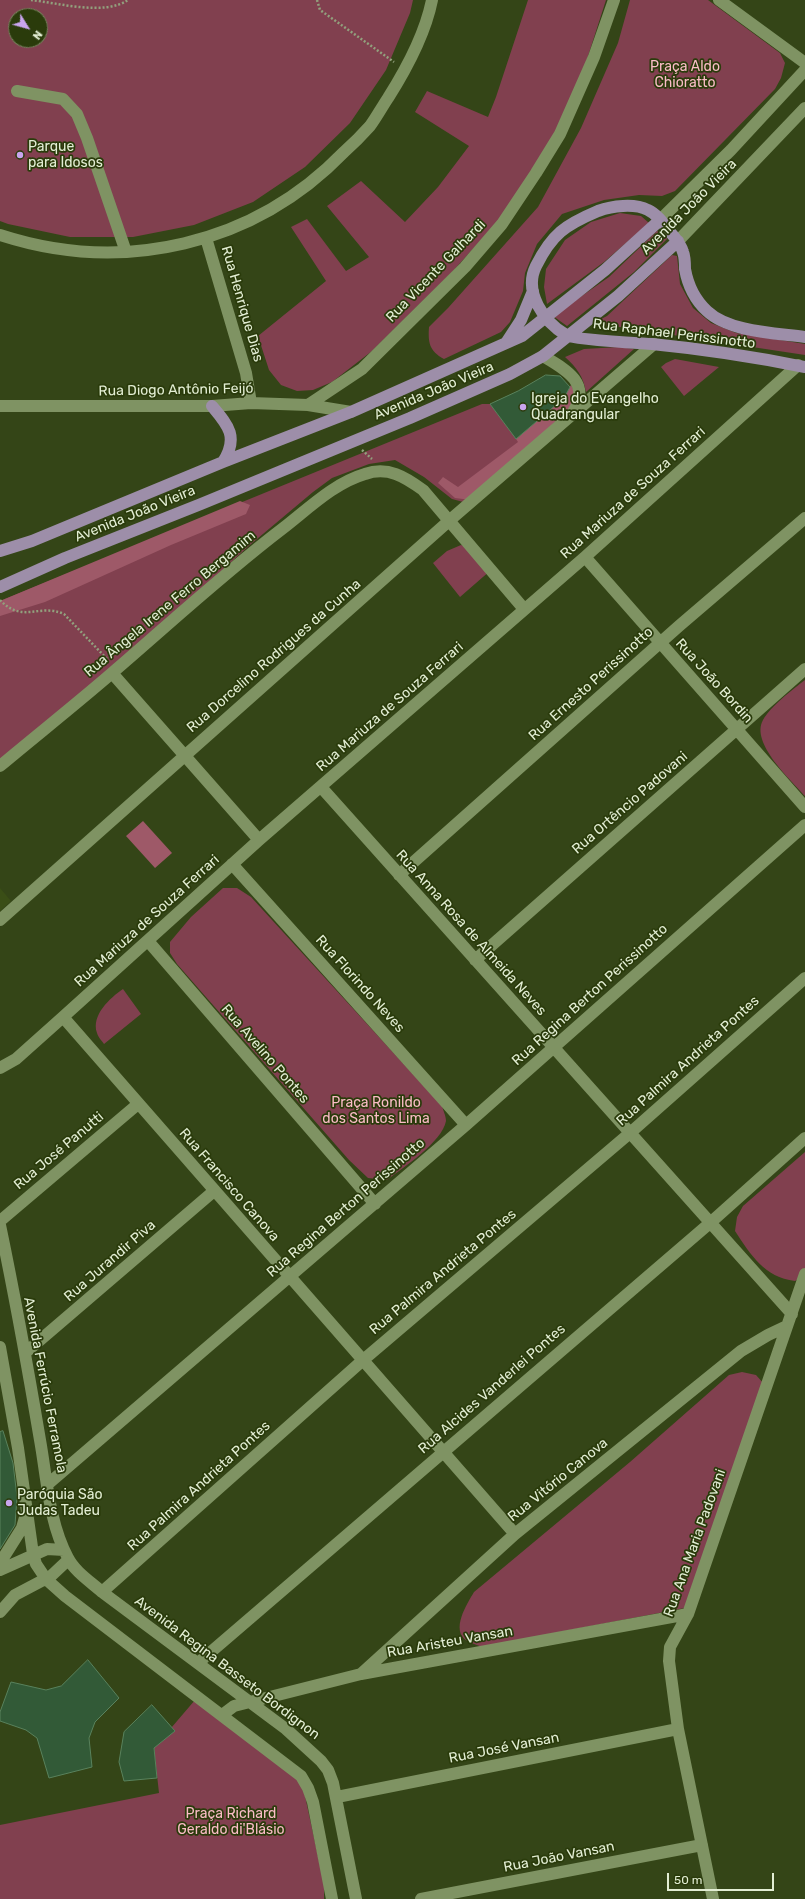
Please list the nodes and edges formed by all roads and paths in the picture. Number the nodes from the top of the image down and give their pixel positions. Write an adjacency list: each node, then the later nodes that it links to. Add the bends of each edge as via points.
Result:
1 (31, 0): 2 (path, via 103,9 120,6)
2 (128, 0)
3 (317, 0): 9 (path, via 320,10)
4 (432, 0): 9 (street)
5 (614, 0): 26 (street, Rua Vicente Galhardi, via 594,57 560,134 502,224 466,267 362,369)
6 (719, 0): 7 (street)
7 (805, 63)
8 (805, 70): 12 (street, Avenida João Vieira, via 731,150)
9 (406, 71): 14 (street, via 369,126 323,174 268,212)
10 (17, 91): 16 (street, via 63,99 77,114)
11 (805, 108): 15 (street, Avenida João Vieira)
12 (660, 220): 15 (main road, Rua Raphael Perissinotto); 17 (main road, Avenida João Vieira, via 649,210 637,207 609,207 562,229 545,248 534,270); 18 (main road, Avenida João Vieira, via 605,270)
13 (0, 235): 16 (street, via 55,249)
14 (206, 238): 16 (street); 25 (street, Rua Henrique Dias, via 246,372)
15 (678, 241): 19 (main road, Avenida João Vieira, via 618,296); 20 (main road, Rua Raphael Perissinotto, via 684,252 690,290 708,312 742,328)
16 (126, 252)
17 (533, 291): 18 (main road, Avenida João Vieira, via 538,306); 21 (main road, via 521,320)
18 (546, 318): 19 (main road); 21 (main road, Avenida João Vieira, via 522,336)
19 (568, 336): 22 (main road, Rua Raphael Perissinotto); 23 (main road, Avenida João Vieira)
20 (805, 337)
21 (504, 344): 29 (main road, Avenida João Vieira)
22 (654, 344): 24 (main road, Rua Raphael Perissinotto); 30 (street, Rua Dorcelino Rodrigues da Cunha)
23 (543, 356): 30 (street, Rua Dorcelino Rodrigues da Cunha, via 566,369 574,378 579,397); 36 (main road, Avenida João Vieira, via 510,374 410,418 65,558)
24 (802, 366): 35 (street, Rua Mariuza de Souza Ferrari)
25 (251, 402): 26 (street, Rua Diogo Antônio Feijó); 28 (street, Rua Diogo Antônio Feijó)
26 (308, 405): 29 (street, Rua Diogo Antônio Feijó)
27 (0, 406): 28 (street, Rua Diogo Antônio Feijó)
28 (212, 406): 31 (main road, via 230,429 231,444)
29 (351, 412): 31 (main road, Avenida João Vieira)
30 (570, 416): 33 (street, Rua Dorcelino Rodrigues da Cunha)
31 (223, 462): 34 (main road, Avenida João Vieira, via 32,541)
32 (805, 518): 39 (street, Rua Ernesto Perissinotto)
33 (450, 520): 38 (street, Rua Ângela Irene Ferro Bergamim); 41 (street, Rua Ângela Irene Ferro Bergamim, via 424,490 404,476 379,471 338,486 255,550); 43 (street, Rua Dorcelino Rodrigues da Cunha)
34 (0, 551)
35 (585, 557): 38 (street, Rua Mariuza de Souza Ferrari); 39 (street, Rua João Bordin)
36 (0, 587)
37 (0, 600): 41 (path, via 7,607 23,614 55,610 64,614)
38 (524, 609): 45 (street, Rua Mariuza de Souza Ferrari)
39 (660, 643): 42 (street, Rua João Bordin); 50 (street, Rua Ernesto Perissinotto)
40 (805, 669): 42 (street, Rua Ortêncio Padovani)
41 (115, 671): 43 (street); 44 (street, Rua Ângela Irene Ferro Bergamim)
42 (736, 729): 46 (street, Rua João Bordin); 53 (street, Rua Ortêncio Padovani)
43 (184, 755): 48 (street); 51 (street, Rua Dorcelino Rodrigues da Cunha)
44 (0, 766)
45 (321, 787): 48 (street, Rua Mariuza de Souza Ferrari); 50 (street, Rua Anna Rosa de Almeida Neves)
46 (805, 807)
47 (805, 825): 56 (street, Rua Regina Berton Perissinotto)
48 (259, 840): 49 (street, Rua Mariuza de Souza Ferrari)
49 (232, 864): 52 (street, Rua Mariuza de Souza Ferrari); 59 (street, Rua Florindo Neves)
50 (398, 875): 53 (street, Rua Anna Rosa de Almeida Neves)
51 (0, 920)
52 (148, 941): 55 (street, Rua Mariuza de Souza Ferrari); 63 (street, Rua Avelino Pontes)
53 (475, 960): 56 (street, Rua Anna Rosa de Almeida Neves)
54 (805, 978): 60 (street, Rua Palmira Andrieta Pontes)
55 (63, 1017): 57 (street, Rua Mariuza de Souza Ferrari, via 16,1059); 58 (street, Rua Francisco Canova)
56 (553, 1048): 59 (street, Rua Regina Berton Perissinotto); 60 (street, Rua Anna Rosa de Almeida Neves)
57 (0, 1068)
58 (138, 1104): 62 (street, Rua Francisco Canova); 64 (street, Rua José Panutti)
59 (466, 1125): 63 (street, Rua Regina Berton Perissinotto)
60 (630, 1133): 65 (street, Rua Anna Rosa de Almeida Neves); 73 (street, Rua Palmira Andrieta Pontes)
61 (805, 1138): 65 (street, Rua Alcides Vanderlei Pontes)
62 (214, 1191): 68 (street, Rua Francisco Canova); 72 (street, Rua Jurandir Piva)
63 (375, 1204): 68 (street, Rua Regina Berton Perissinotto)
64 (0, 1221)
65 (710, 1223): 69 (street, Rua Anna Rosa de Almeida Neves); 75 (street, Rua Alcides Vanderlei Pontes)
66 (0, 1225): 72 (street, Avenida Ferrúcio Ferramola)
67 (805, 1274): 69 (street, Rua Ana Maria Padovani)
68 (290, 1277): 73 (street, Rua Francisco Canova); 76 (street, Rua Regina Berton Perissinotto)
69 (792, 1314): 70 (street, Rua Ana Maria Padovani)
70 (787, 1326): 78 (street, Rua Vitório Canova, via 741,1351); 86 (street, Rua Ana Maria Padovani)
71 (0, 1347): 74 (street)
72 (25, 1353): 76 (street, Avenida Ferrúcio Ferramola)
73 (362, 1361): 75 (street, Rua Francisco Canova); 84 (street, Rua Palmira Andrieta Pontes)
74 (5, 1412): 77 (street)
75 (443, 1451): 78 (street, Rua Francisco Canova); 87 (street, Rua Alcides Vanderlei Pontes)
76 (48, 1484): 80 (street, Avenida Ferrúcio Ferramola, via 52,1508)
77 (27, 1509): 79 (street); 81 (street, via 22,1528)
78 (515, 1534): 88 (street, Rua Vitório Canova)
79 (33, 1554): 80 (street, via 47,1549); 82 (street); 83 (street)
80 (66, 1555): 83 (street, via 64,1565); 84 (street, Avenida Regina Basseto Bordignon, via 77,1570)
81 (0, 1563)
82 (0, 1570)
83 (46, 1579): 85 (street, via 16,1595); 90 (street, via 89,1615)
84 (102, 1592): 87 (street, Avenida Regina Basseto Bordignon)
85 (0, 1612)
86 (688, 1614): 88 (street, Rua Aristeu Vansan); 91 (street, Rua Ana Maria Padovani, via 670,1647 669,1660)
87 (198, 1663): 89 (street, Avenida Regina Basseto Bordignon)
88 (361, 1674): 89 (street, Rua Aristeu Vansan)
89 (251, 1703): 90 (street, Rua Aristeu Vansan, via 234,1706); 92 (street, Avenida Regina Basseto Bordignon, via 286,1729 321,1761 328,1770)
90 (222, 1715): 94 (street, via 301,1776 313,1802)
91 (678, 1729): 92 (street, Rua José Vansan); 93 (street, Rua Ana Maria Padovani)
92 (337, 1798): 95 (street, Avenida Regina Basseto Bordignon)
93 (702, 1845): 96 (street, Rua João Vansan); 97 (street, Rua Ana Maria Padovani)
94 (332, 1899)
95 (356, 1899)
96 (421, 1899)
97 (713, 1899)

